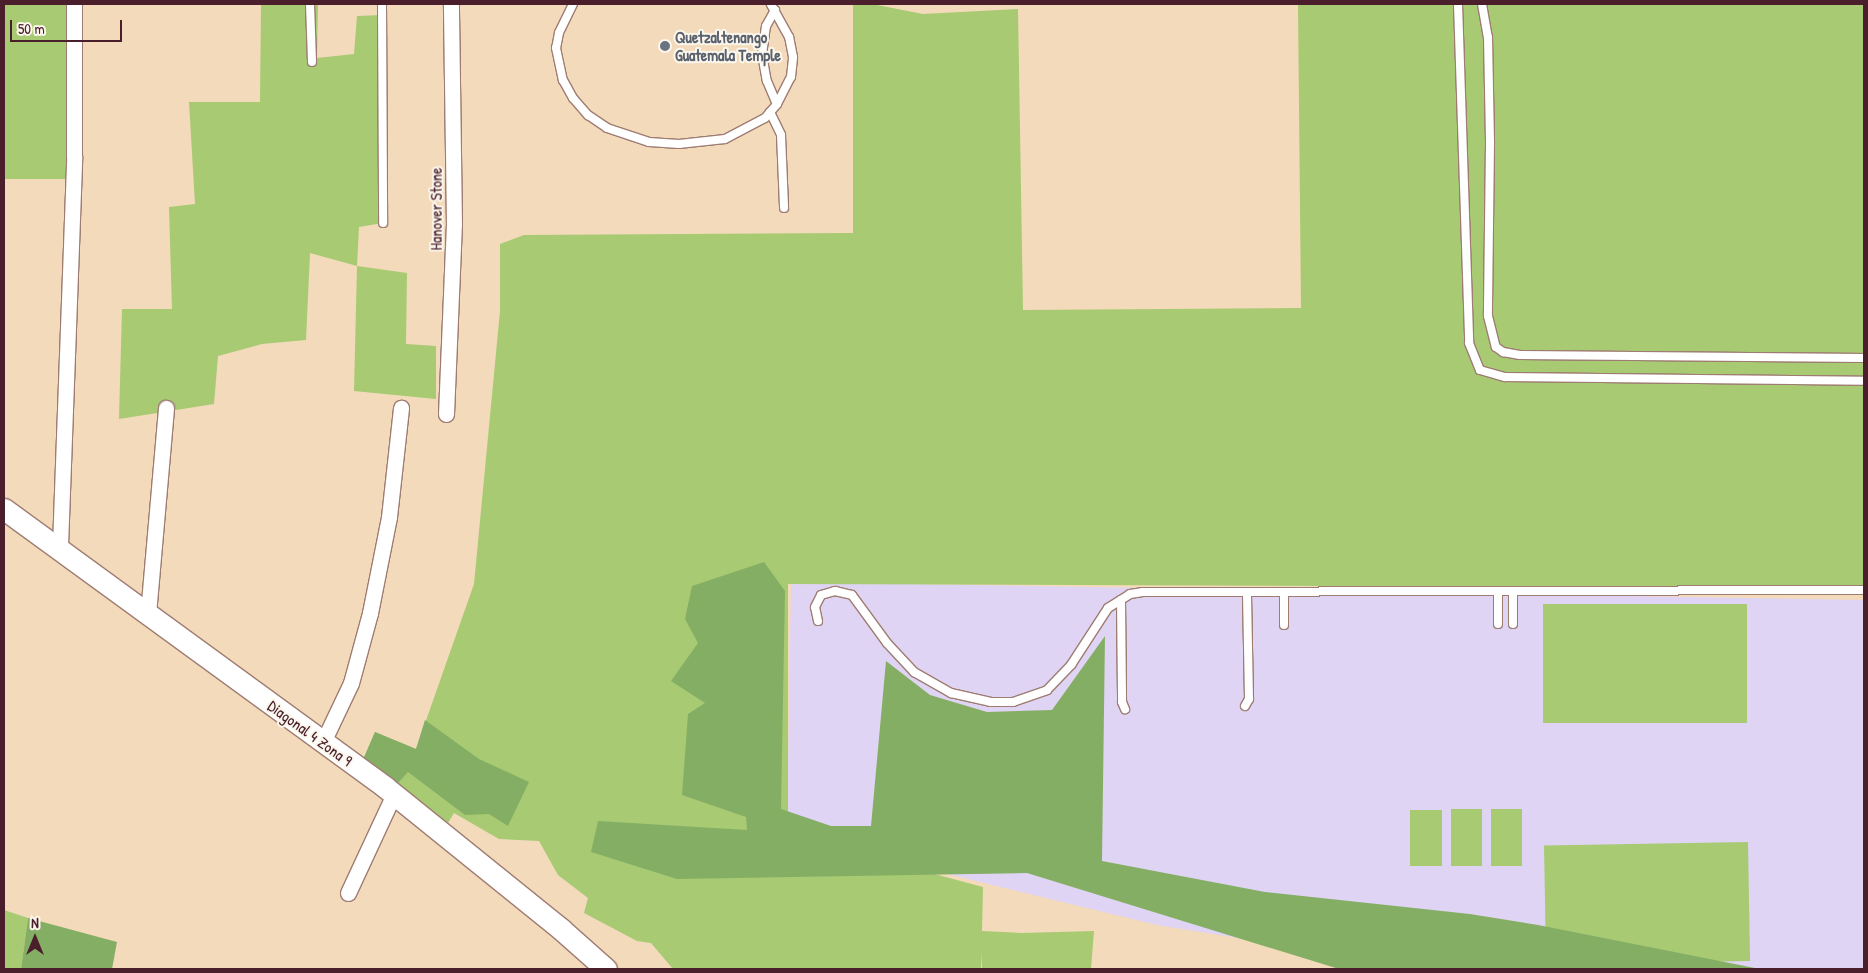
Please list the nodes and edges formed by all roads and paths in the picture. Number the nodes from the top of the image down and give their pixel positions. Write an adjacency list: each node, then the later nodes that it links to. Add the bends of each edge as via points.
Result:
1 (74, 4): 22 (street, via 72,214)
2 (80, 4): 12 (lane)
3 (310, 4): 10 (lane)
4 (382, 4): 15 (lane)
5 (451, 4): 20 (street, Hanover Stone, via 454,225)
6 (572, 4): 13 (lane, via 559,33 558,63 573,98 588,115 607,128 650,142 704,144 746,130)
7 (1458, 4): 17 (lane, via 1469,343 1480,370 1505,377)
8 (1482, 4): 16 (lane, via 1488,37 1488,316 1496,347 1503,352 1520,355)
9 (773, 7): 11 (lane, via 762,54 767,81); 11 (lane, via 789,37 793,57 791,77)
10 (312, 62)
11 (777, 104): 13 (lane)
12 (80, 107)
13 (770, 112): 14 (lane, via 781,135)
14 (784, 208)
15 (383, 223)
16 (1864, 358)
17 (1864, 381)
18 (166, 408): 29 (street)
19 (401, 408): 36 (street, via 389,517 370,613 351,683)
20 (446, 414)
21 (4, 508): 22 (main road, Diagonal 4 Zona 9)
22 (60, 546): 29 (main road, Diagonal 4 Zona 9)
23 (1864, 590): 26 (lane)
24 (1247, 593): 27 (lane); 28 (lane, via 1143,592); 34 (lane, via 1249,698)
25 (1498, 593): 26 (lane); 27 (lane); 31 (lane)
26 (1513, 593): 32 (lane)
27 (1284, 594): 33 (lane)
28 (1120, 600): 30 (lane, via 1108,608 1071,666 1047,690 1013,702 991,702 952,693 914,672 887,643 852,595 835,592 821,595 815,607); 35 (lane, via 1122,702)
29 (148, 614): 36 (main road, Diagonal 4 Zona 9)
30 (818, 621)
31 (1498, 624)
32 (1513, 624)
33 (1284, 625)
34 (1245, 706)
35 (1125, 709)
36 (323, 742): 37 (main road, Diagonal 4 Zona 9)
37 (394, 794): 38 (street); 39 (main road, Diagonal 4 Zona 9)
38 (348, 893)
39 (606, 969)

